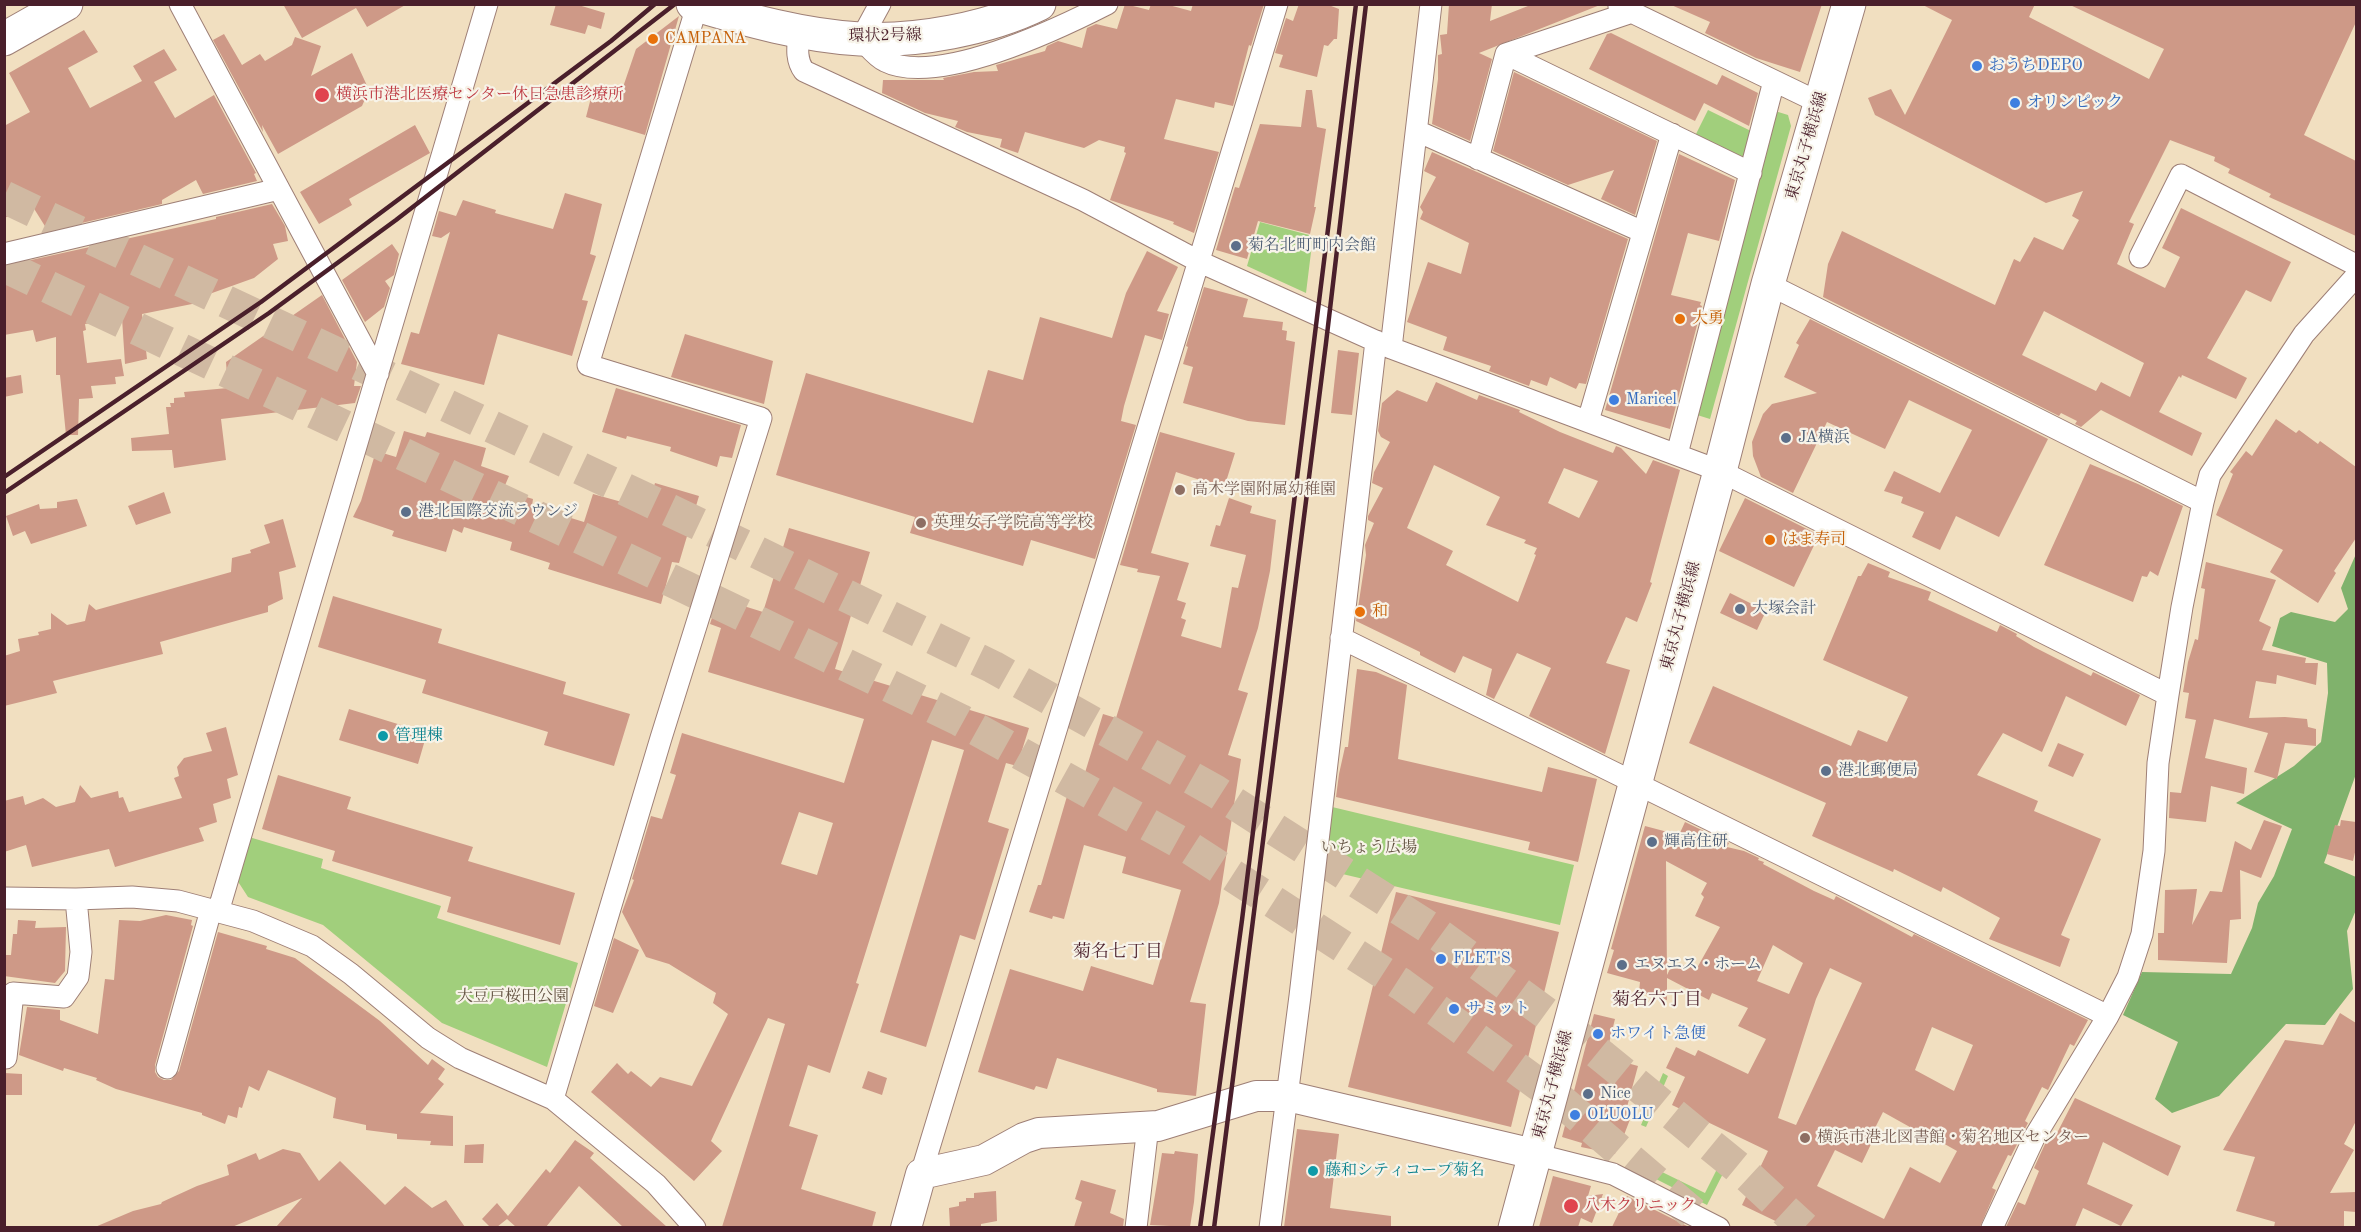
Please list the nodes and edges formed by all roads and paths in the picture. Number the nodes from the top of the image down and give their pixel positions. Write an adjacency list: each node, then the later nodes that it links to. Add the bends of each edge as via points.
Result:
1 (66, 4): 13 (main road)
2 (180, 4): 22 (street)
3 (487, 4): 31 (street)
4 (880, 4): 14 (street)
5 (1039, 4): 14 (main road, 環状2号線, via 994,22 944,34)
6 (1107, 4): 14 (street, via 1029,41 948,64 914,68 884,61)
7 (1277, 4): 26 (street)
8 (1431, 4): 18 (street)
9 (1849, 4): 17 (main road, 東京丸子横浜線)
10 (695, 5): 12 (main road, 環状2号線); 46 (street, via 588,365 760,418)
11 (1624, 8): 15 (street); 16 (street)
12 (799, 31): 14 (main road, 環状2号線); 26 (street, via 798,56 804,71 1083,200)
13 (4, 39)
14 (861, 39)
15 (1506, 54): 19 (street); 20 (street)
16 (1774, 81): 17 (street); 21 (street)
17 (1820, 103): 29 (main road, 東京丸子横浜線)
18 (1417, 131): 20 (street); 30 (street)
19 (1672, 134): 21 (street); 23 (street)
20 (1478, 159): 23 (street)
21 (1751, 173): 33 (street)
22 (279, 189): 24 (street); 31 (street)
23 (1643, 232): 32 (street)
24 (4, 254)
25 (2140, 257): 27 (street, via 2181,175)
26 (1200, 262): 30 (street); 49 (street)
27 (2356, 265)
28 (2356, 276): 35 (street, via 2298,344 2210,475)
29 (1768, 284): 34 (main road, 東京丸子横浜線); 35 (street)
30 (1384, 344): 32 (street); 36 (street)
31 (378, 374): 41 (street)
32 (1588, 421): 33 (street)
33 (1677, 454): 34 (street)
34 (1720, 471): 37 (street); 38 (main road, 東京丸子横浜線)
35 (2203, 502): 37 (street)
36 (1341, 638): 38 (street); 45 (street)
37 (2168, 695): 42 (street, via 2142,934 2128,977)
38 (1636, 783): 42 (street); 48 (main road, 東京丸子横浜線)
39 (4, 898): 40 (street)
40 (76, 899): 41 (street, via 158,898); 43 (street, via 81,952 78,977 64,997 13,993)
41 (215, 911): 44 (street); 46 (street, via 253,921 312,946 428,1038 460,1058)
42 (2108, 1016): 56 (street, via 2034,1138)
43 (4, 1058)
44 (167, 1068)
45 (1287, 1096): 47 (street, via 1256,1096); 48 (street); 53 (street)
46 (553, 1098): 50 (street, via 656,1184)
47 (1148, 1126): 49 (street, via 1039,1133 984,1160); 52 (street)
48 (1534, 1154): 54 (main road, 東京丸子横浜線); 55 (street, via 1613,1174)
49 (921, 1174): 51 (street)
50 (695, 1227)
51 (906, 1227)
52 (1136, 1227)
53 (1270, 1227)
54 (1515, 1227)
55 (1719, 1227)
56 (1992, 1227)

